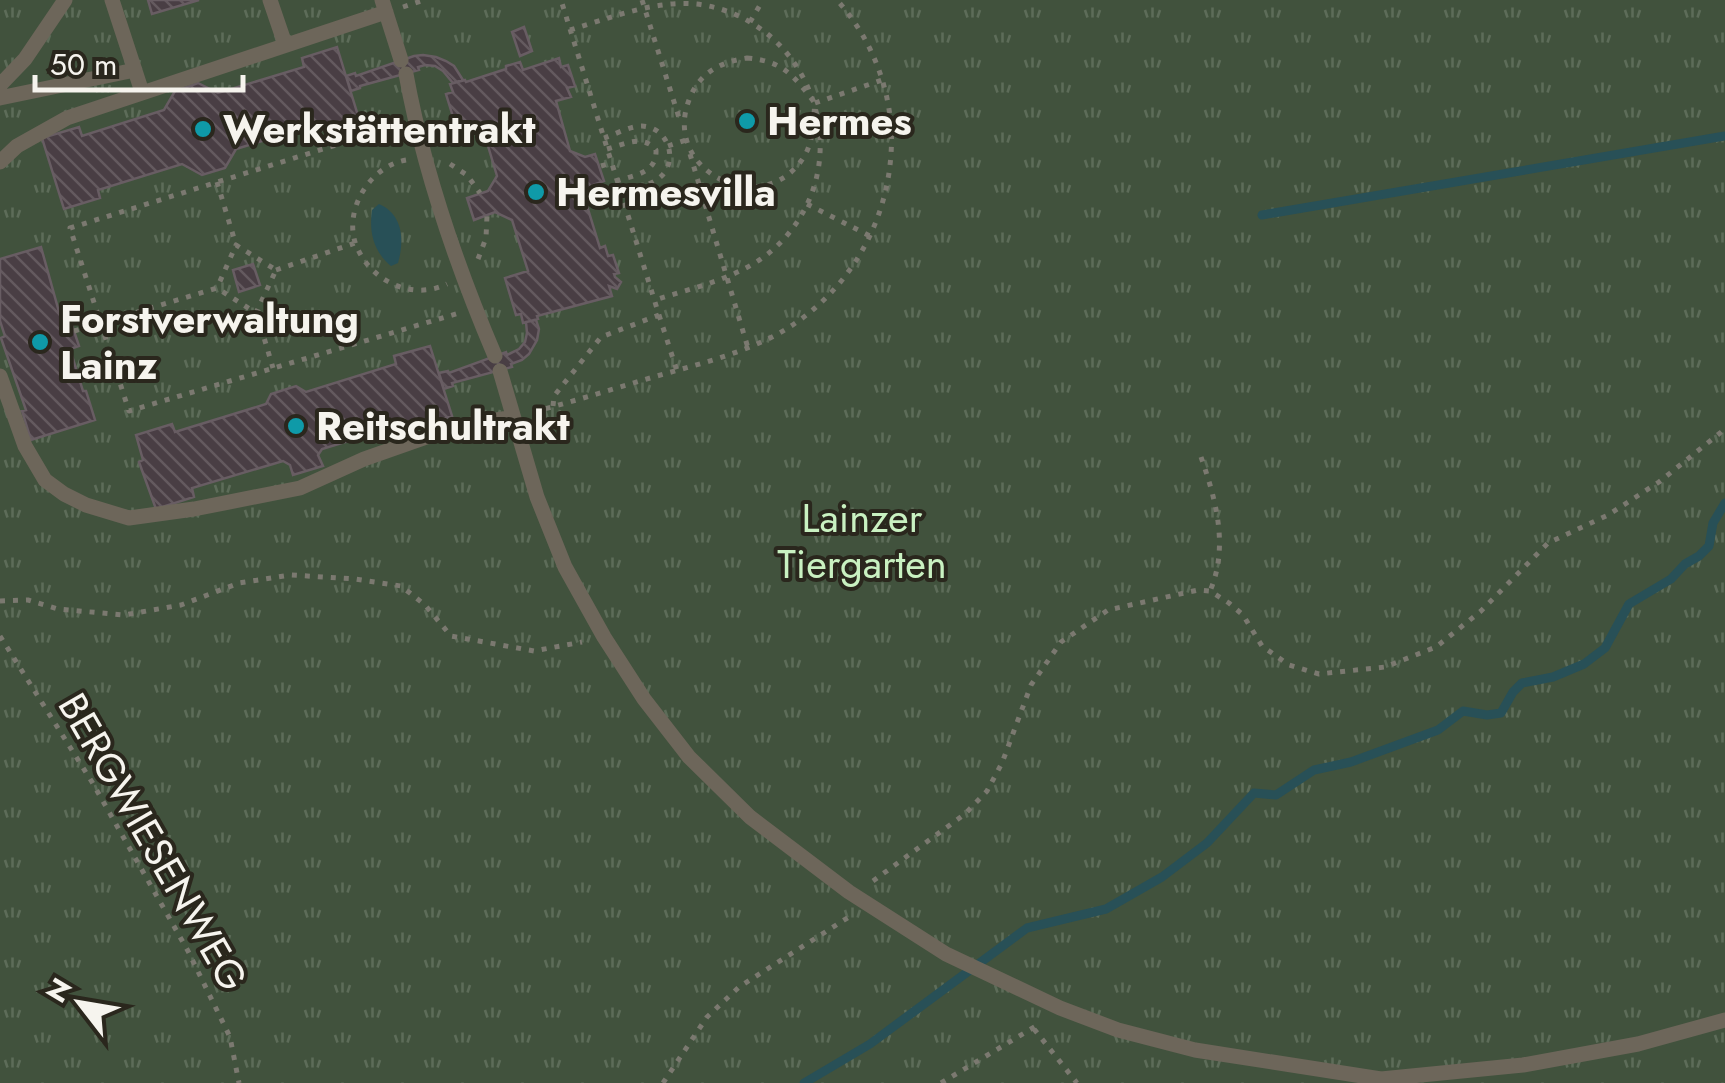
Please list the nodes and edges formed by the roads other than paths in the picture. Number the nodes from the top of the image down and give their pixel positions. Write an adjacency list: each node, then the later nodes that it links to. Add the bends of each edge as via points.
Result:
1 (66, 0): 7 (lane)
2 (112, 0): 6 (lane)
3 (270, 0): 5 (lane)
4 (384, 6): 5 (lane); 12 (lane, via 425,156)
5 (285, 44): 8 (lane)
6 (135, 70): 8 (lane); 9 (lane)
7 (0, 85)
8 (142, 92): 10 (lane, via 41,130)
9 (0, 98)
10 (0, 162)
11 (0, 376): 12 (lane, via 45,480 86,505 129,518 300,488 455,427)
12 (514, 417): 14 (lane, via 565,567 604,637 689,757 750,817 946,954 1060,1008 1195,1050)
13 (1725, 1020): 14 (lane, via 1542,1062)
14 (1382, 1081)

